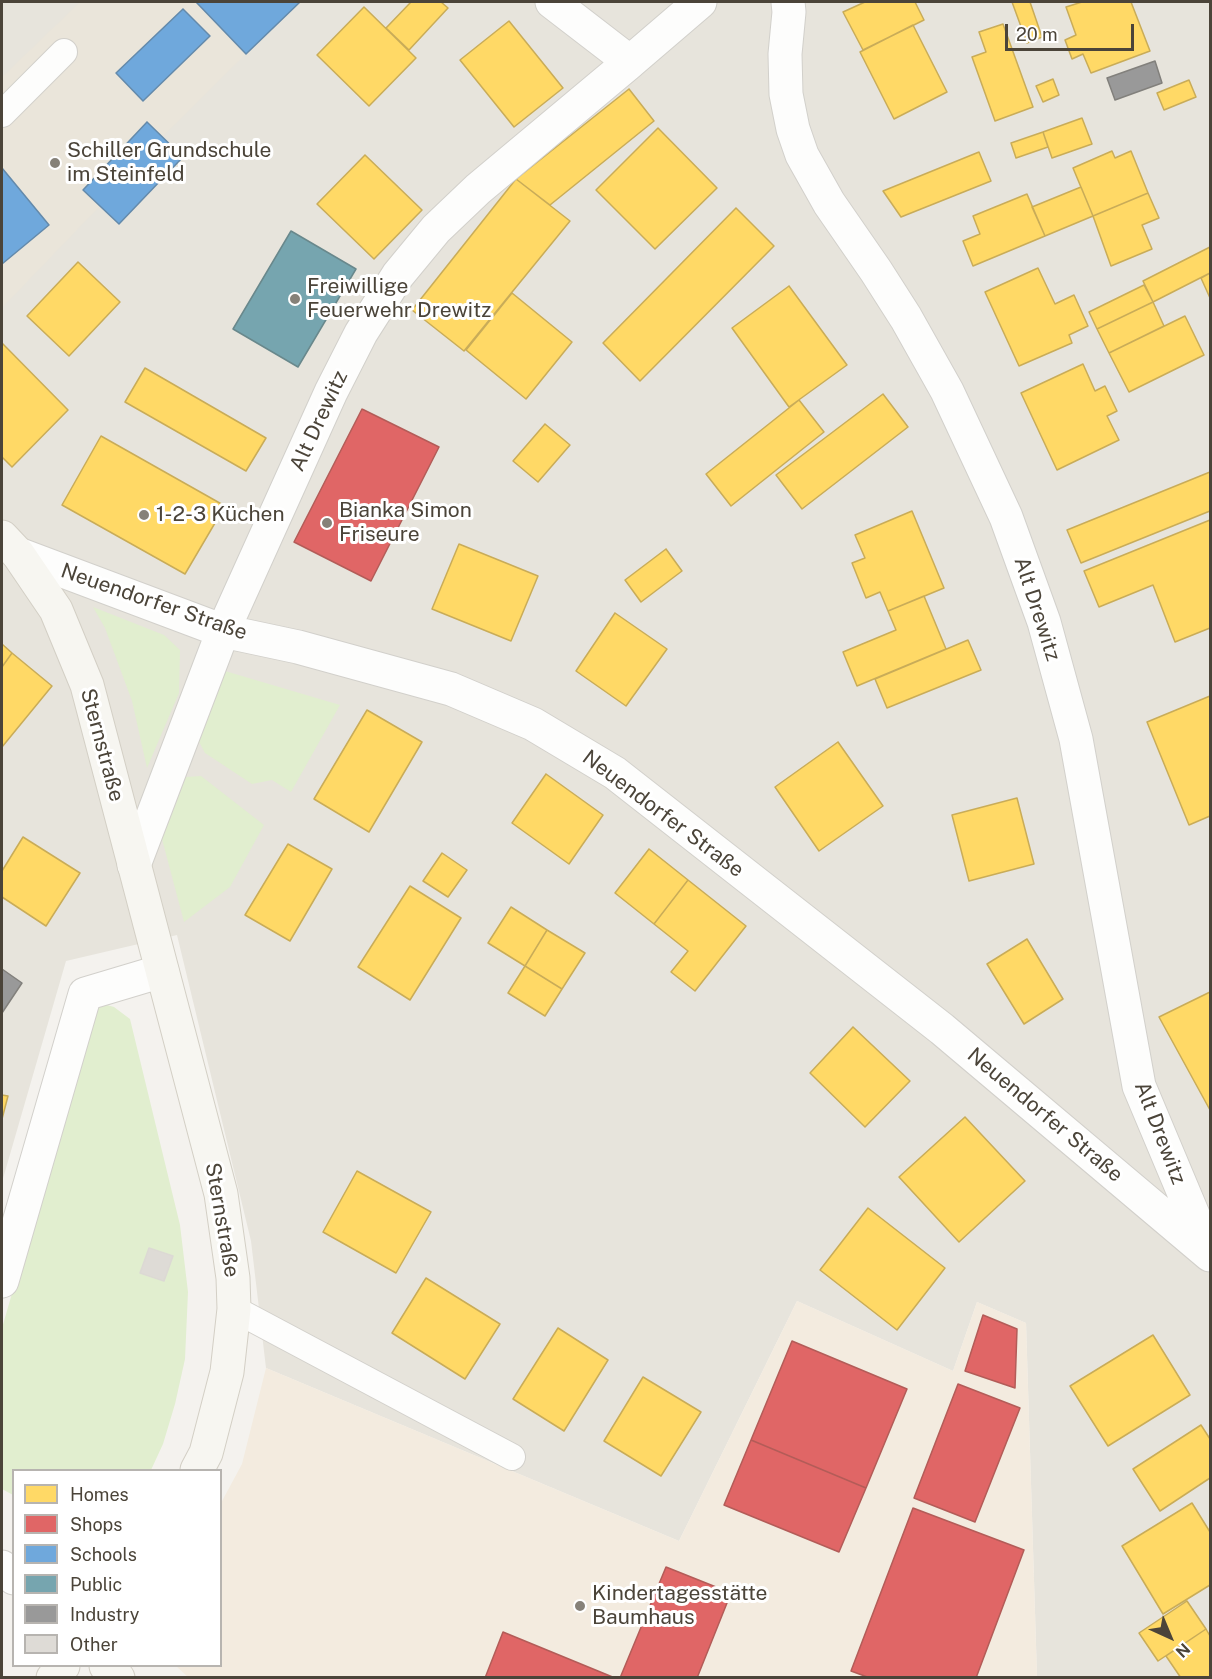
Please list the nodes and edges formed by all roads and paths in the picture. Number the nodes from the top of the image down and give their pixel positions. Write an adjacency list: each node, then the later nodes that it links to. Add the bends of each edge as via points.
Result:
1 (552, 2): 5 (street)
2 (700, 2): 5 (street, Alt Drewitz)
3 (788, 2): 11 (street, Alt Drewitz, via 786,94 802,155 829,203 906,318 947,391 1006,517 1044,622 1076,739 1140,1086)
4 (64, 52): 6 (lane)
5 (630, 62): 8 (street, Alt Drewitz, via 478,189 436,229 398,275 361,333 331,392)
6 (2, 114)
7 (10, 546): 8 (street, Neuendorfer Straße); 9 (street, Sternstraße, via 56,610 87,685)
8 (223, 631): 9 (street, Alt Drewitz); 11 (street, Neuendorfer Straße, via 451,689 533,724 615,773 942,1029)
9 (134, 865): 10 (street, Sternstraße)
10 (162, 971): 12 (street, via 86,994); 13 (street, Sternstraße, via 221,1194)
11 (1209, 1254)
12 (2, 1281)
13 (234, 1310): 14 (lane); 15 (street, Sternstraße, via 227,1372 206,1453)
14 (512, 1457)
15 (198, 1469)

